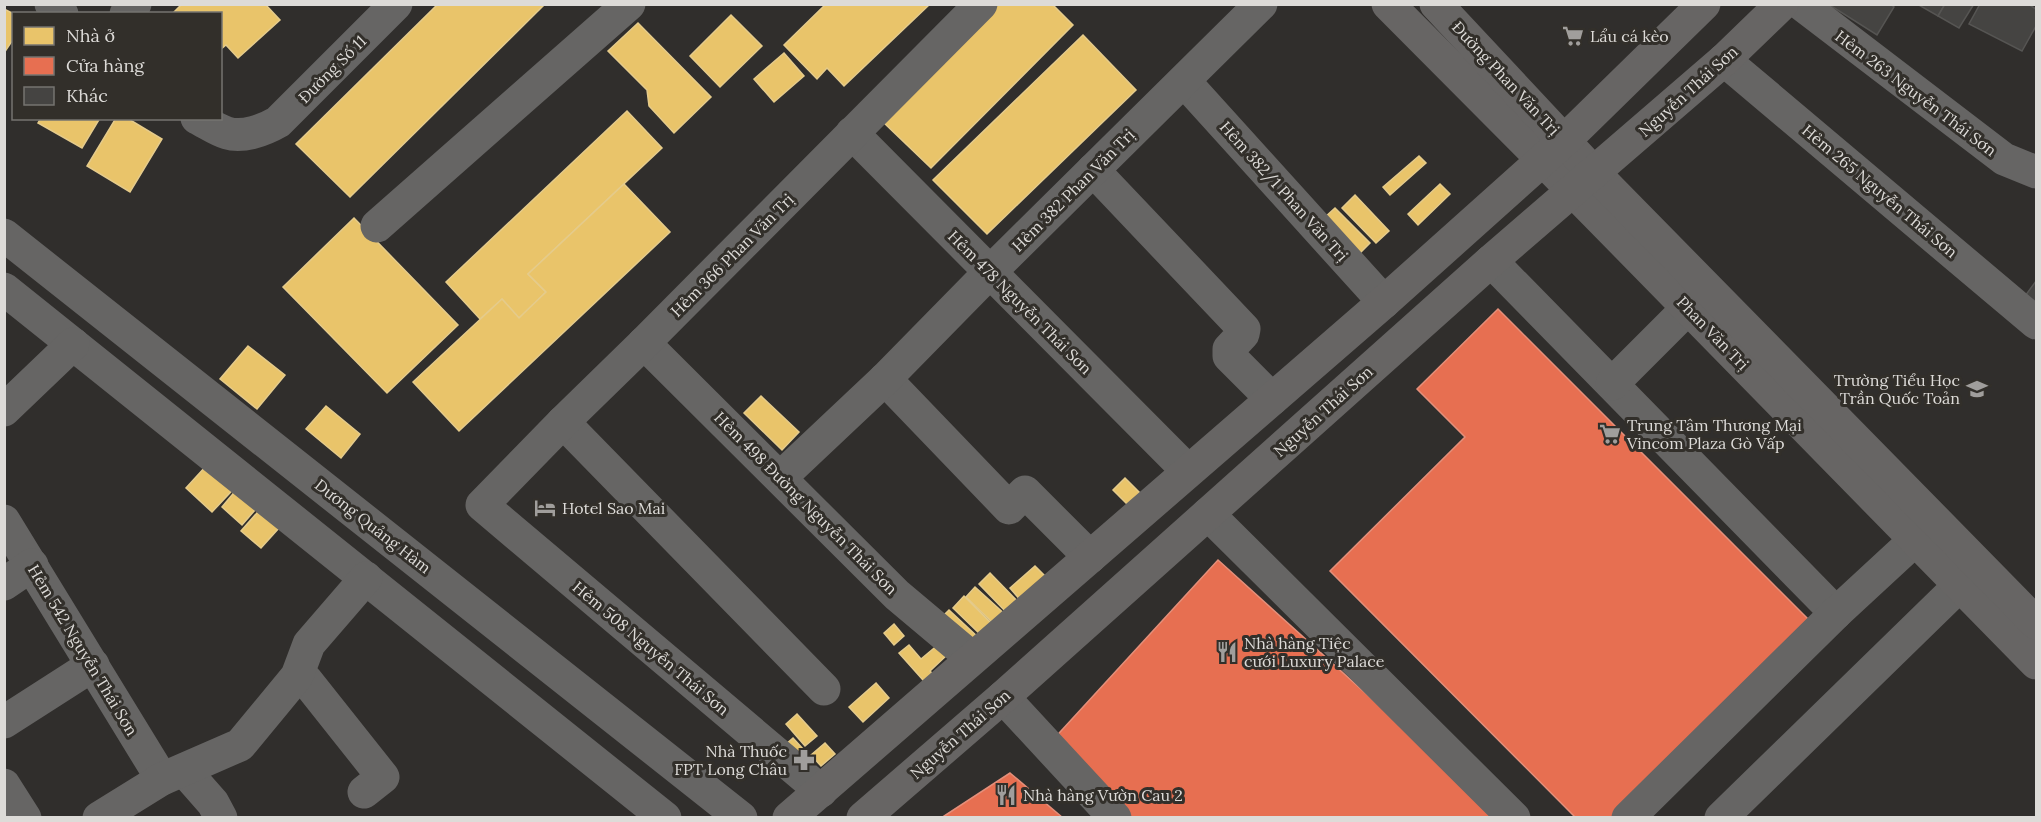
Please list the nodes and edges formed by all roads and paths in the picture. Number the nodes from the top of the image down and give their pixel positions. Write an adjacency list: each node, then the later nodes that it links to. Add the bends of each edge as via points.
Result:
1 (396, 4): 12 (street, Đường Số 11, via 278,122 265,129 229,134)
2 (629, 4): 18 (street)
3 (981, 4): 13 (street, Hẻm 366 Phan Văn Trị)
4 (1261, 4): 11 (street, Hẻm 382 Phan Văn Trị)
5 (1388, 4): 14 (main road, Phan Văn Trị)
6 (1704, 4): 14 (main road)
7 (1782, 4): 10 (main road, Nguyễn Thái Sơn)
8 (1801, 4): 16 (street, Hẻm 263 Nguyễn Thái Sơn, via 2004,159)
9 (1442, 11): 14 (main road, Đường Phan Văn Trị)
10 (1724, 60): 17 (main road, Nguyễn Thái Sơn); 25 (street, Hẻm 265 Nguyễn Thái Sơn)
11 (1184, 81): 15 (street, Hẻm 382 Phan Văn Trị); 23 (street, Hẻm 382/1 Phan Văn Trị)
12 (201, 120)
13 (852, 133): 21 (street, Hẻm 478 Nguyễn Thái Sơn); 26 (street, Hẻm 366 Phan Văn Trị)
14 (1554, 150): 17 (main road, Phan Văn Trị); 23 (main road)
15 (1094, 170): 21 (street, Hẻm 382 Phan Văn Trị); 30 (street, via 1244,329 1229,349 1229,356)
16 (2037, 172)
17 (1584, 182): 20 (main road, Nguyễn Thái Sơn); 24 (main road, Phan Văn Trị); 41 (main road, Phan Văn Trị)
18 (377, 226)
19 (4, 235): 61 (street, Dương Quảng Hàm)
20 (1491, 261): 29 (street); 36 (main road, Nguyễn Thái Sơn)
21 (990, 272): 28 (street, Hẻm 382 Phan Văn Trị); 33 (street, Hẻm 478 Nguyễn Thái Sơn)
22 (4, 289): 27 (street)
23 (1384, 302): 30 (main road)
24 (1688, 308): 29 (street); 38 (main road, Phan Văn Trị)
25 (2037, 323)
26 (644, 343): 32 (street, Hẻm 366 Phan Văn Trị); 34 (street, Hẻm 498 Đường Nguyễn Thái Sơn)
27 (73, 344): 31 (street); 42 (street)
28 (885, 379): 34 (street, Hẻm 382 Phan Văn Trị); 39 (street, via 1009,508 1025,492)
29 (1612, 384): 44 (street)
30 (1272, 399): 33 (main road)
31 (4, 410)
32 (563, 422): 35 (street, Hẻm 366 Phan Văn Trị); 50 (street)
33 (1188, 471): 39 (main road)
34 (781, 477): 46 (street, Hẻm 498 Đường Nguyễn Thái Sơn, via 897,595)
35 (482, 505): 55 (street, Hẻm 508 Nguyễn Thái Sơn)
36 (1208, 514): 51 (main road, Nguyễn Thái Sơn); 65 (street)
37 (4, 521): 40 (street, Hẻm 542 Nguyễn Thái Sơn)
38 (1915, 540): 41 (main road, Phan Văn Trị); 44 (street)
39 (1090, 557): 46 (main road)
40 (32, 565): 43 (street); 48 (street, Hẻm 542 Nguyễn Thái Sơn)
41 (1970, 575): 45 (main road, Phan Văn Trị); 47 (main road, Phan Văn Trị); 67 (street)
42 (366, 578): 49 (street, via 309,644); 60 (street)
43 (4, 584)
44 (1836, 613): 66 (street)
45 (2037, 623)
46 (972, 658): 55 (main road)
47 (2037, 663)
48 (93, 665): 52 (street); 53 (street, Hẻm 542 Nguyễn Thái Sơn)
49 (297, 676): 53 (street, via 240,745); 56 (street, via 306,680 383,777)
50 (824, 689)
51 (1003, 697): 63 (main road, Nguyễn Thái Sơn); 64 (street)
52 (4, 722)
53 (173, 775): 58 (street); 59 (street, Hẻm 542 Nguyễn Thái Sơn, via 213,803)
54 (4, 785): 57 (street)
55 (821, 791): 62 (main road)
56 (364, 792)
57 (25, 818)
58 (99, 818)
59 (221, 818)
60 (665, 818)
61 (741, 818)
62 (789, 818)
63 (863, 818)
64 (1115, 818)
65 (1514, 818)
66 (1628, 818)
67 (1721, 818)

